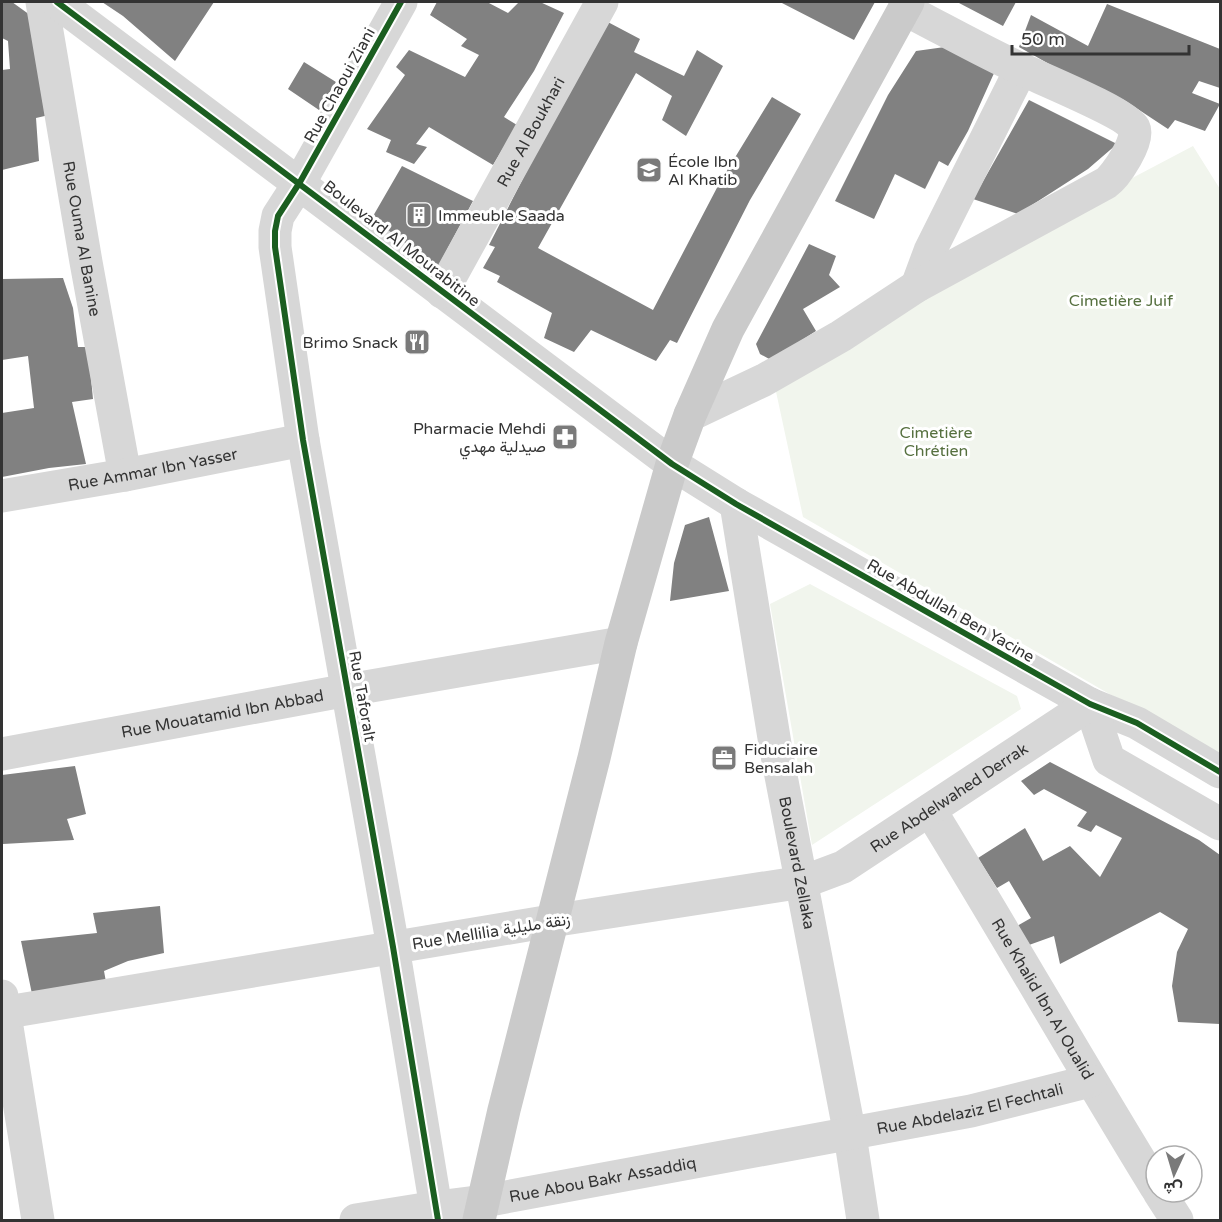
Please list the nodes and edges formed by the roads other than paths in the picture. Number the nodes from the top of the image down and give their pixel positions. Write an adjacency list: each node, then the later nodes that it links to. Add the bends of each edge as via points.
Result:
1 (42, 2): 13 (street, Rue Ouma Al Banine)
2 (57, 2): 7 (street, Boulevard Al Mourabitine)
3 (401, 2): 7 (street, Rue Chaoui Ziani)
4 (602, 2): 9 (street, Rue Al Boukhari)
5 (906, 5): 6 (street); 10 (main road, via 728,329)
6 (1021, 69): 8 (street, via 930,251); 8 (street, via 1128,121 1135,130 1135,140 1109,181)
7 (300, 182): 9 (street, Boulevard Al Mourabitine); 11 (street, Rue Taforalt, via 278,216 275,247)
8 (917, 286): 10 (street, via 764,380)
9 (442, 292): 12 (street, Boulevard Al Mourabitine)
10 (690, 415): 12 (main road)
11 (303, 440): 13 (street, Rue Ammar Ibn Yasser); 17 (street, Rue Taforalt)
12 (672, 464): 15 (street, Rue Abdullah Ben Yacine); 16 (main road)
13 (125, 475): 14 (street, Rue Ammar Ibn Yasser)
14 (2, 496)
15 (736, 504): 18 (street, Rue Abdullah Ben Yacine); 23 (street, Boulevard Zellaka, via 776,750)
16 (621, 643): 17 (street, Rue Mouatamid Ibn Abbad); 24 (main road)
17 (348, 690): 19 (street, Rue Mouatamid Ibn Abbad); 25 (street, Rue Taforalt)
18 (1090, 704): 20 (street, Rue Abdullah Ben Yacine, via 1137,723); 21 (street, Rue Abdelwahed Derrak); 22 (street, via 1109,760)
19 (2, 754)
20 (1221, 772)
21 (930, 810): 23 (street, Rue Abdelwahed Derrak, via 843,867); 27 (street, Rue Khalid Ibn Al Oualid)
22 (1221, 824)
23 (803, 882): 24 (street, Rue Mellilia زنقة مليلية); 28 (street, Boulevard Zellaka)
24 (551, 921): 25 (street, Rue Mellilia زنقة مليلية); 31 (main road)
25 (393, 947): 26 (street, Rue Mellilia زنقة مليلية, via 57,1002); 32 (street, Rue Taforalt)
26 (2, 1007): 33 (street)
27 (1090, 1081): 28 (street, Rue Abdelaziz El Fechtali, via 971,1112); 29 (street, Rue Khalid Ibn Al Oualid)
28 (850, 1135): 31 (street, Rue Abou Bakr Assaddiq); 35 (street, Boulevard Zellaka)
29 (1144, 1168)
30 (1166, 1204): 36 (street)
31 (482, 1211): 32 (street, Rue Abou Bakr Assaddiq)
32 (437, 1214): 34 (street, Rue Abou Bakr Assaddiq)
33 (38, 1221)
34 (356, 1221)
35 (863, 1221)
36 (1177, 1221)

